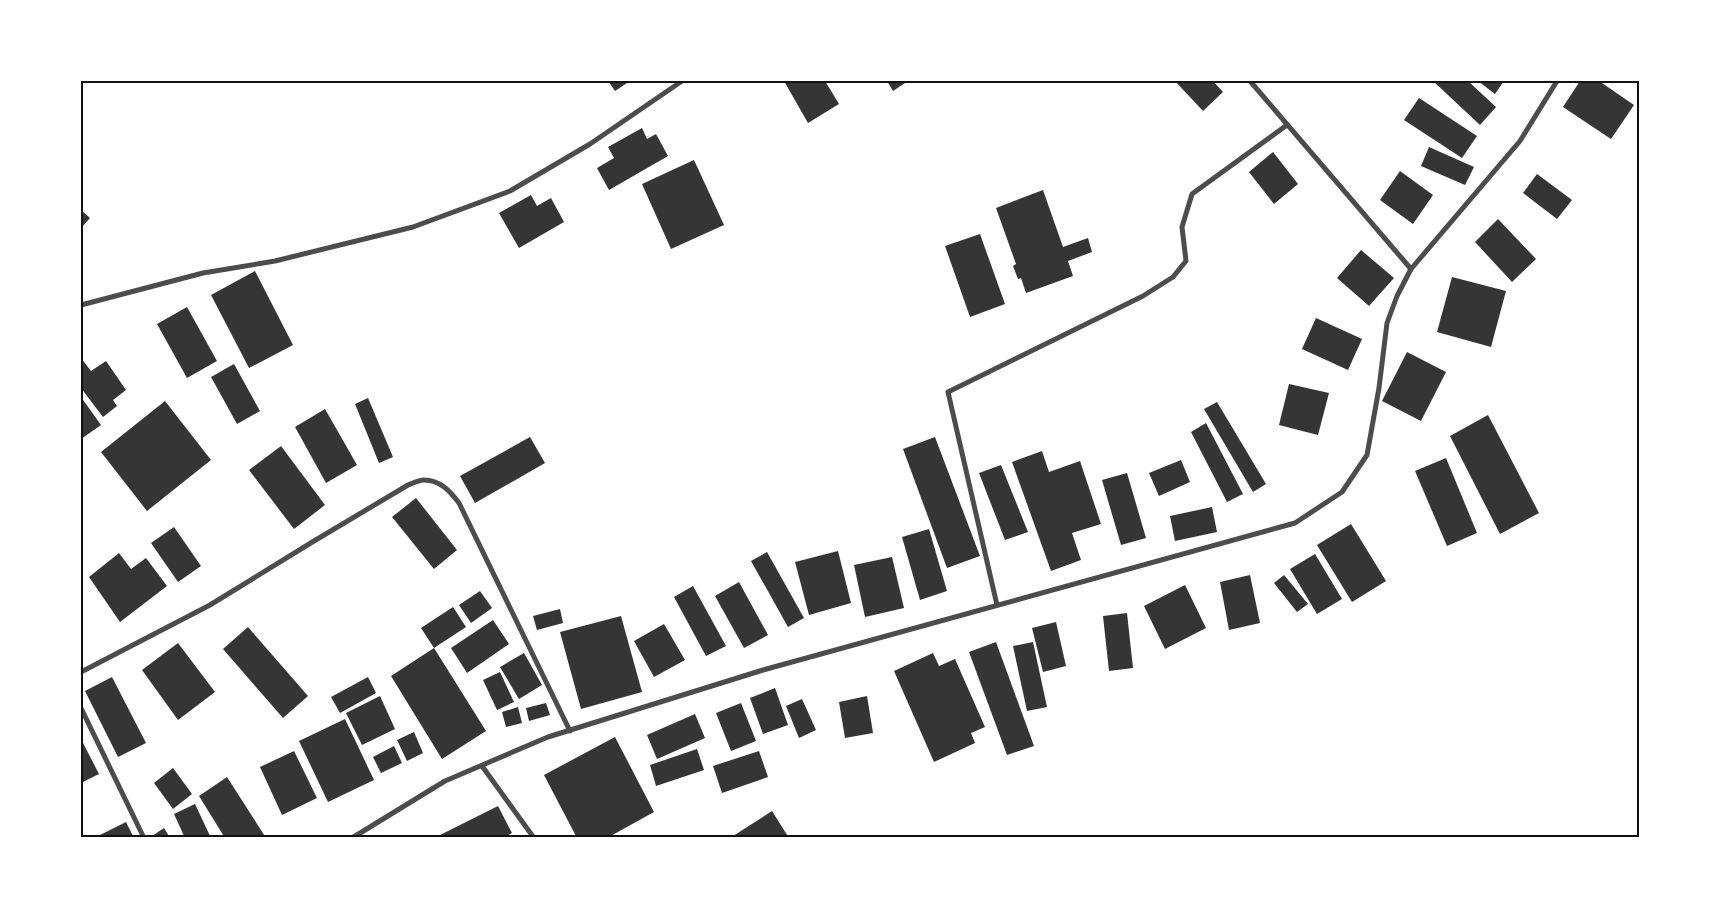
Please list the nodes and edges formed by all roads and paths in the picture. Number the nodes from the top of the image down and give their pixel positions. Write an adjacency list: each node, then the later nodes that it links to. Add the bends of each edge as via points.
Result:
1 (682, 81): 6 (street, via 590,144 510,191 413,227 275,261 203,273)
2 (1250, 81): 4 (street)
3 (1557, 81): 5 (street, via 1520,141)
4 (1287, 125): 5 (street); 7 (street, via 1192,194 1182,228 1186,261 1173,278 948,392)
5 (1411, 268): 7 (street, via 1387,323 1367,455 1342,492 1294,523)
6 (81, 305)
7 (997, 605): 10 (street, via 763,670)
8 (81, 672): 10 (street, via 210,605 408,485 424,480 441,484 459,503)
9 (81, 708): 12 (street)
10 (570, 731): 11 (street, via 548,737)
11 (482, 766): 13 (street, via 445,781); 14 (street)
12 (144, 838)
13 (352, 838)
14 (534, 838)

